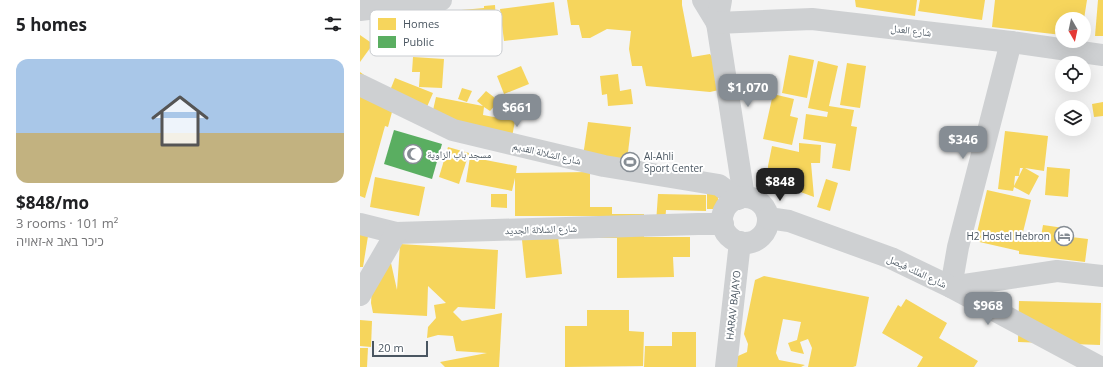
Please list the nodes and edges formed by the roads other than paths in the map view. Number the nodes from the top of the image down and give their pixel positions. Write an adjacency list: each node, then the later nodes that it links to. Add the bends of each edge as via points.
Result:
1 (441, 0): 4 (street)
2 (703, 0): 5 (street)
3 (720, 0): 5 (street)
4 (360, 10)
5 (717, 23): 6 (street, شارع العدل, via 812,19); 9 (street)
6 (1011, 42): 7 (street, شارع العدل); 16 (street, via 958,247)
7 (1103, 54)
8 (360, 85): 9 (street, شارع الشلالة القديم, via 453,130 604,166 719,185)
9 (741, 198): 10 (street, via 757,201 766,211); 12 (street, via 732,202 724,211)
10 (768, 218): 14 (street, via 765,231 760,237 747,243); 16 (street, شارع الملك فيصل, via 789,221 891,258)
11 (360, 224): 13 (street, شارع الشلالة الجديد)
12 (723, 224): 13 (street, شارع الشلالة الجديد); 14 (street, via 728,236)
13 (396, 233): 17 (street)
14 (740, 242): 18 (street, HARAV BAJAYO)
15 (1103, 276): 16 (street, via 1057,271)
16 (951, 287): 19 (street, شارع الملك فيصل)
17 (360, 295)
18 (726, 367)
19 (1100, 367)

